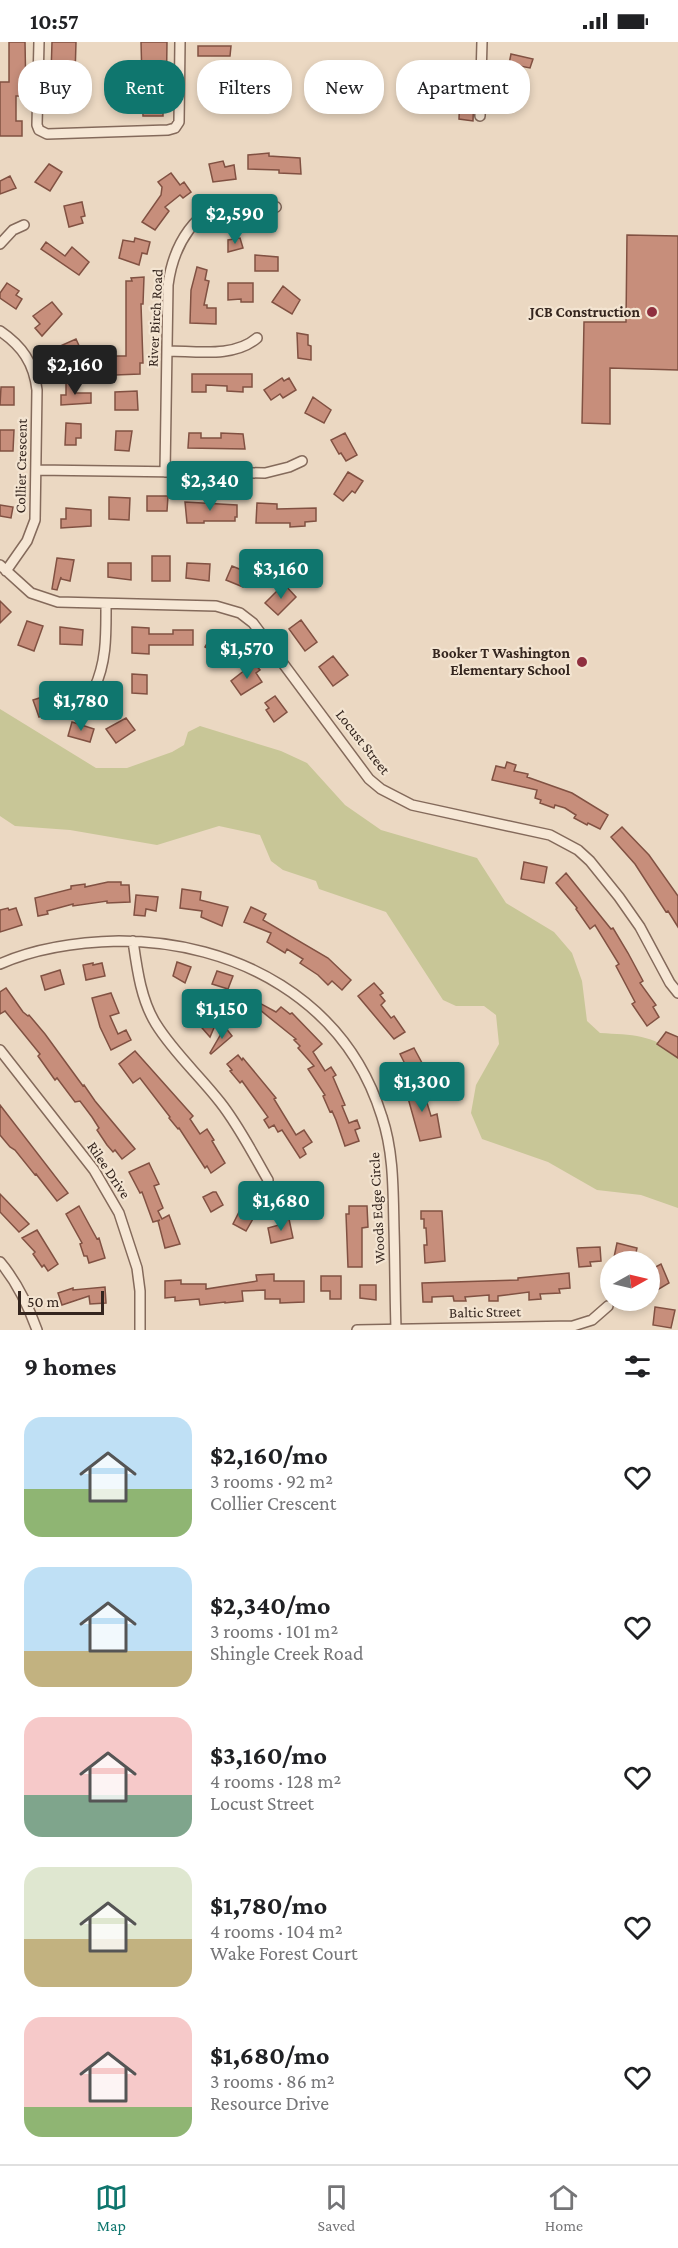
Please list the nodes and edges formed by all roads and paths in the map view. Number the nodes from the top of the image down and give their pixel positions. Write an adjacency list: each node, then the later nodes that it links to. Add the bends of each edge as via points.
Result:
1 (39, 42): 2 (street, via 37,125 46,134 175,128 179,122)
2 (180, 42)
3 (482, 42): 4 (street)
4 (480, 116)
5 (276, 207): 10 (street, River Birch Road, via 227,204 202,216 191,227 180,243 170,271)
6 (24, 225): 7 (street)
7 (0, 244)
8 (0, 331): 12 (street, Collier Crescent, via 22,350 33,369 37,390)
9 (257, 338): 10 (street, via 232,350)
10 (167, 351): 13 (street, River Birch Road)
11 (302, 460): 13 (street, via 265,473)
12 (36, 470): 13 (street); 14 (street, Collier Crescent, via 32,532)
13 (165, 472)
14 (3, 568): 15 (street, Locust Street, via 44,599)
15 (106, 604): 16 (street, via 106,651); 19 (street, Locust Street, via 216,606 249,619 369,779 381,789 412,805 550,835 578,850 640,927)
16 (94, 689)
17 (133, 941): 18 (street, Woods Edge Circle, via 63,945); 21 (street, via 142,989 157,1025 220,1102); 24 (street, Woods Edge Circle, via 203,951 246,965 314,1010 350,1052 373,1093 389,1146)
18 (0, 964)
19 (678, 993)
20 (0, 1050): 26 (street, Rilee Drive, via 94,1170 119,1213 137,1268)
21 (268, 1180)
22 (0, 1262): 25 (street, via 26,1301)
23 (602, 1311): 24 (street, Baltic Street, via 592,1320 573,1326)
24 (396, 1329): 27 (street, Baltic Street)
25 (37, 1330)
26 (140, 1330)
27 (357, 1330)

